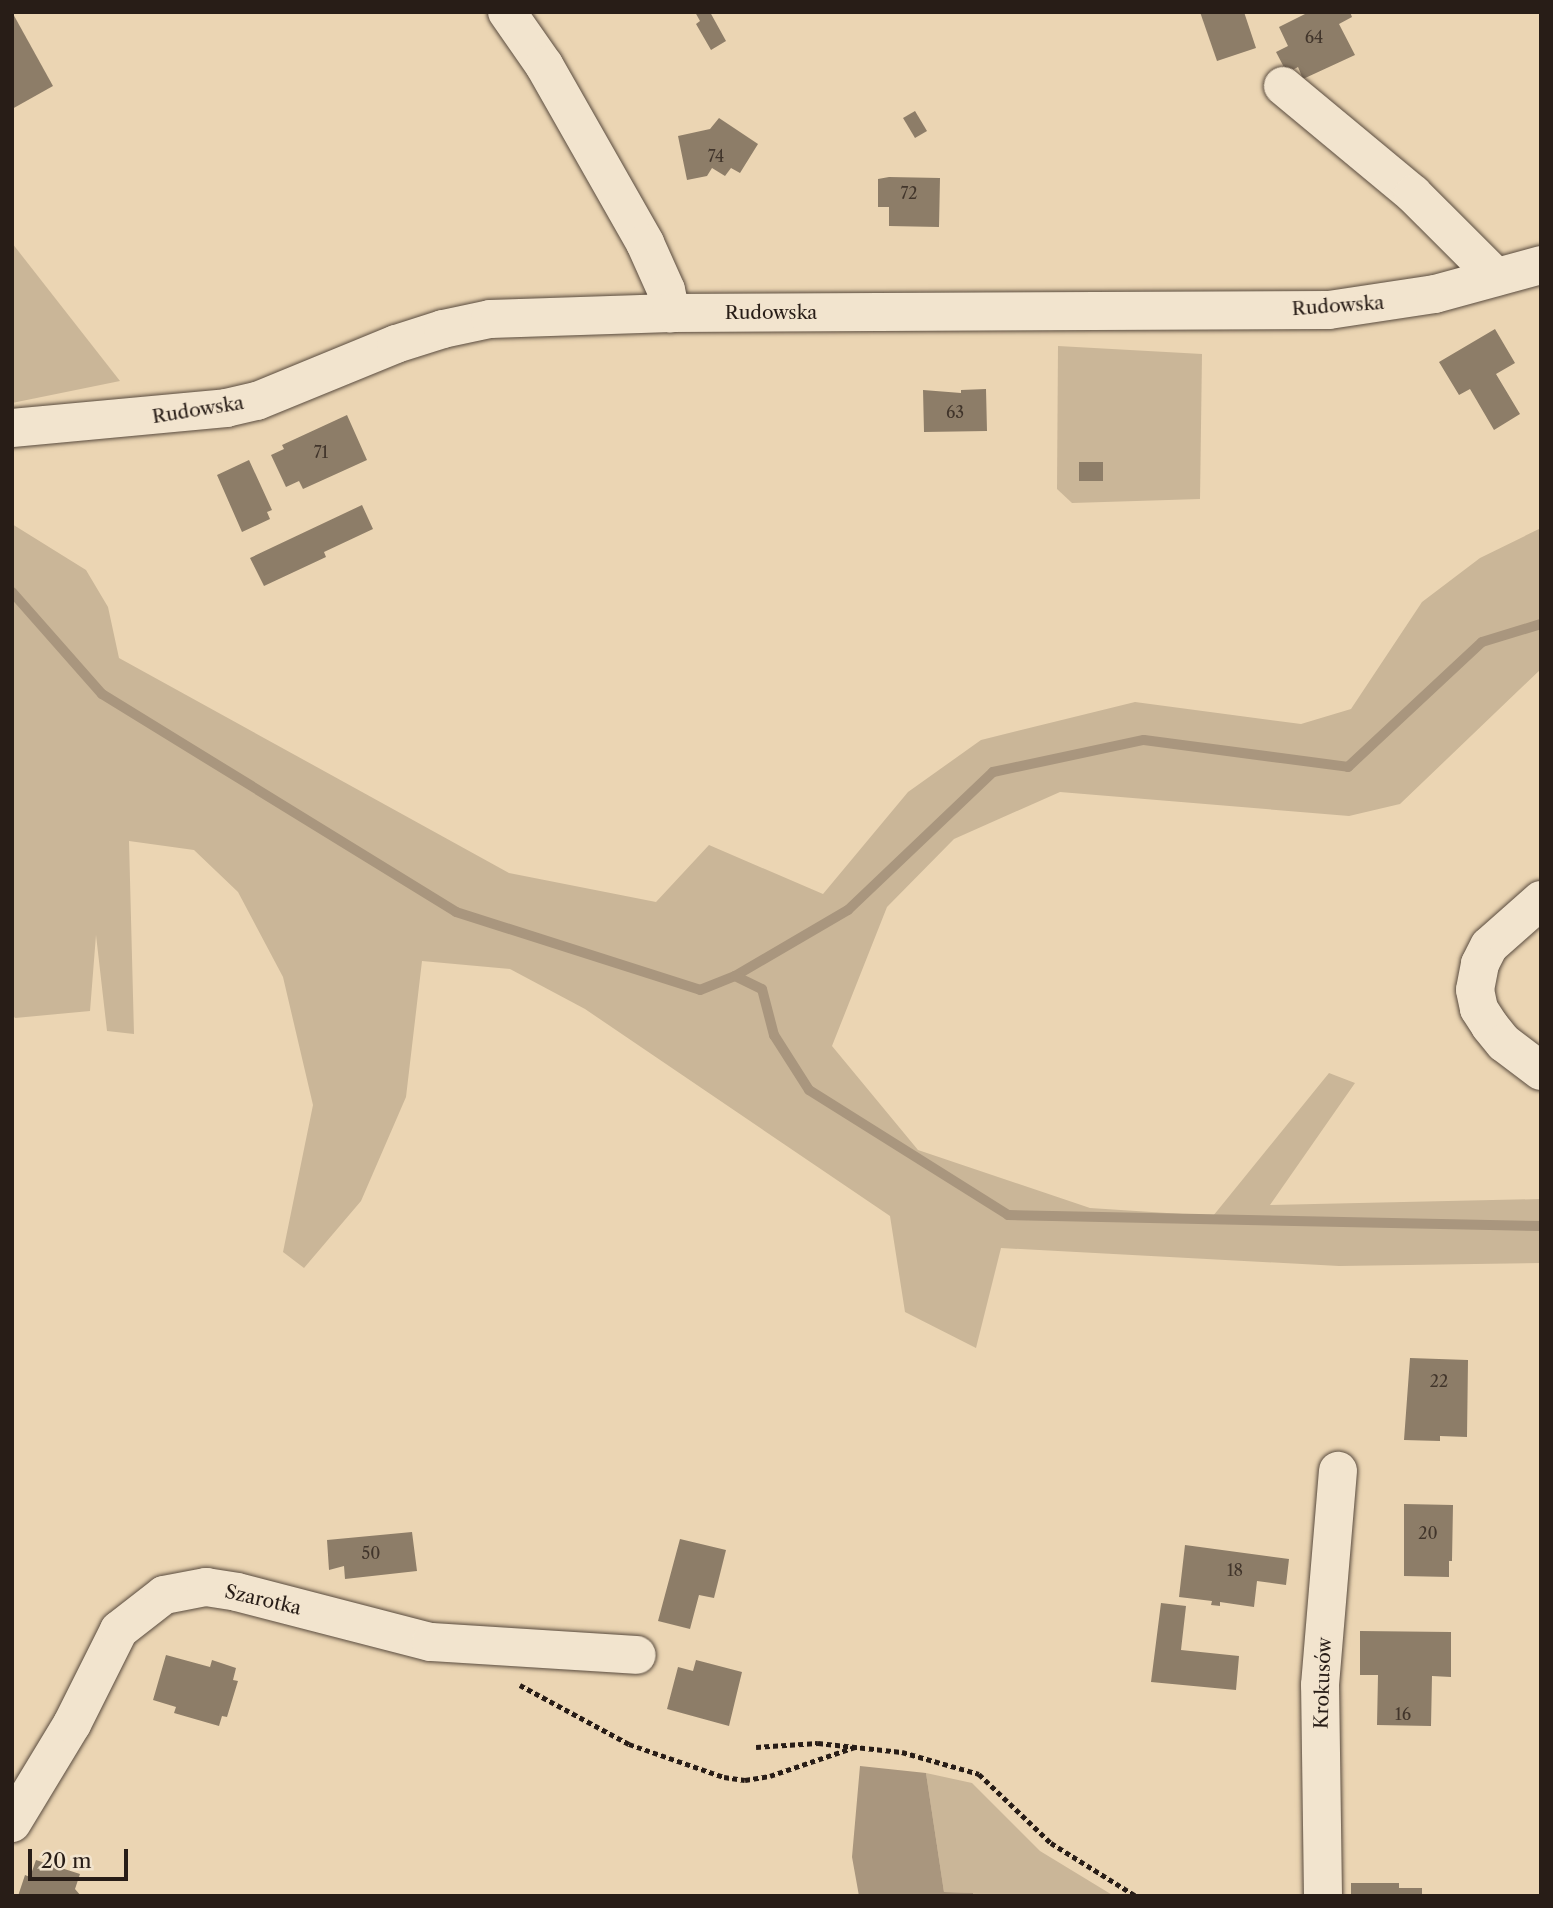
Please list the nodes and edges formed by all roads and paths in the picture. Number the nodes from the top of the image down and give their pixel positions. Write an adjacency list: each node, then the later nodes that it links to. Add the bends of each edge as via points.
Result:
1 (507, 12): 5 (street, via 544,65 645,243)
2 (1283, 86): 4 (street, via 1413,194)
3 (1541, 265): 4 (street, Rudowska)
4 (1496, 277): 5 (street, Rudowska, via 1435,294 1329,310)
5 (671, 313): 6 (street, Rudowska, via 490,319 396,344 257,401 226,408)
6 (12, 428)
7 (1541, 900): 8 (street, via 1489,946 1475,990 1479,1009 1490,1026)
8 (1541, 1071)
9 (1338, 1471): 16 (street, Krokusów, via 1320,1685)
10 (637, 1654): 14 (street, Szarotka, via 431,1642 237,1592 206,1587 164,1595 119,1630 72,1724)
11 (517, 1684): 13 (path, via 629,1744 724,1777 771,1776)
12 (756, 1747): 13 (path, via 818,1743)
13 (855, 1747): 15 (path, via 902,1752 979,1774 1051,1843)
14 (12, 1823)
15 (1136, 1896)
16 (1323, 1896)

